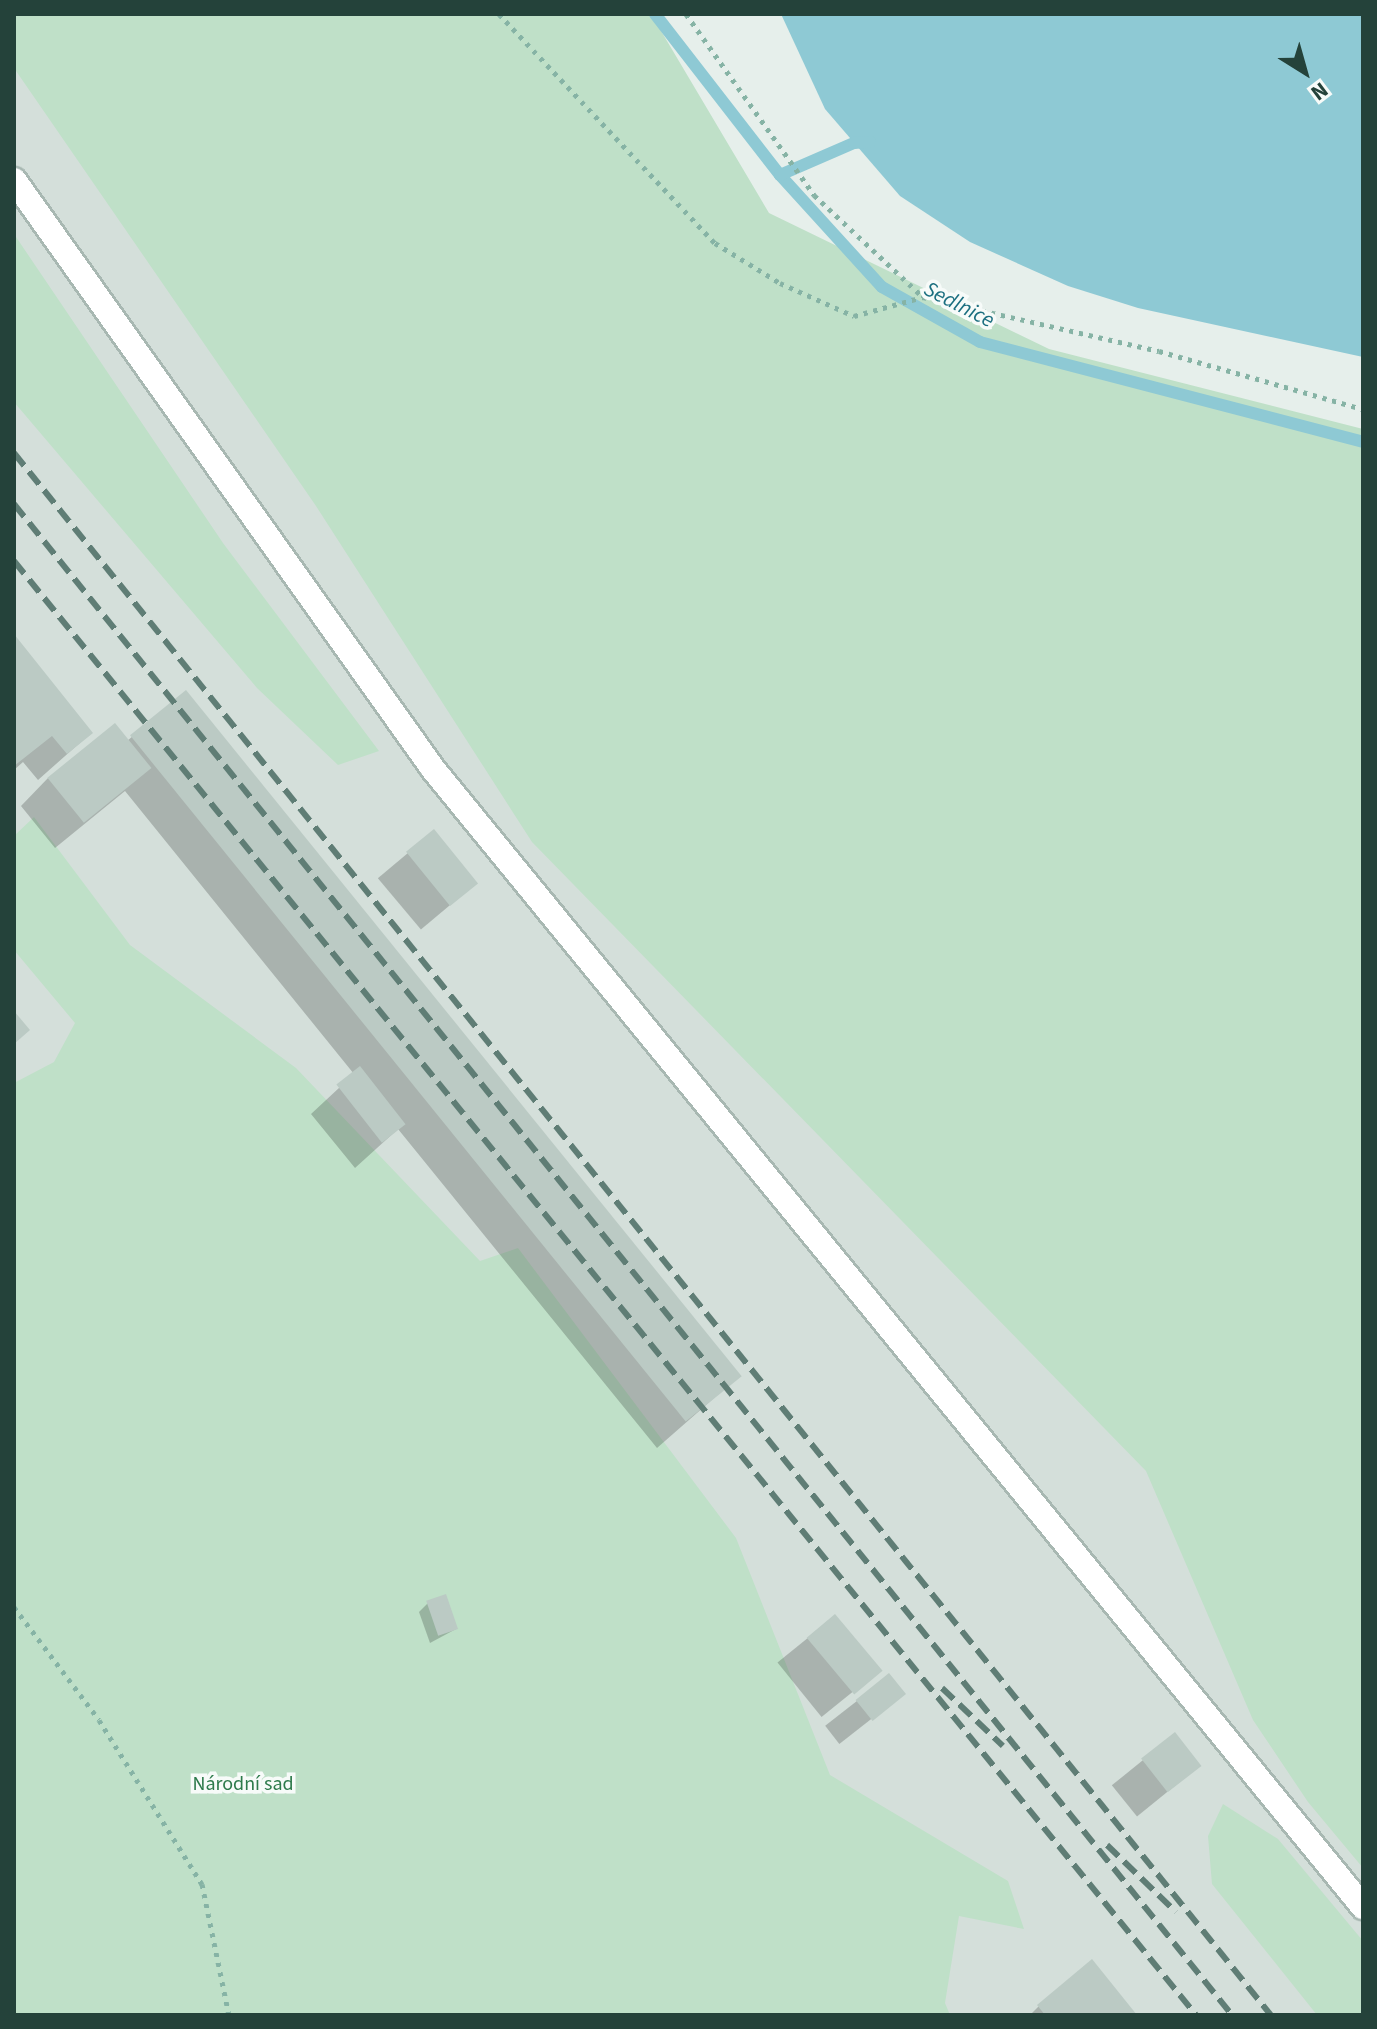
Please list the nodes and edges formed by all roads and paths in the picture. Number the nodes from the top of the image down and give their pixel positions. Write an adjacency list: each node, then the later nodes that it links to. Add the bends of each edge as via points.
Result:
1 (499, 14): 4 (path, via 715,243 780,283 854,316)
2 (686, 14): 4 (path, via 814,195)
3 (14, 180): 7 (lane, via 433,769)
4 (923, 297): 5 (path, via 1159,351)
5 (1363, 409)
6 (14, 1607): 8 (path, via 99,1720 202,1884)
7 (1363, 1907)
8 (229, 2015)

